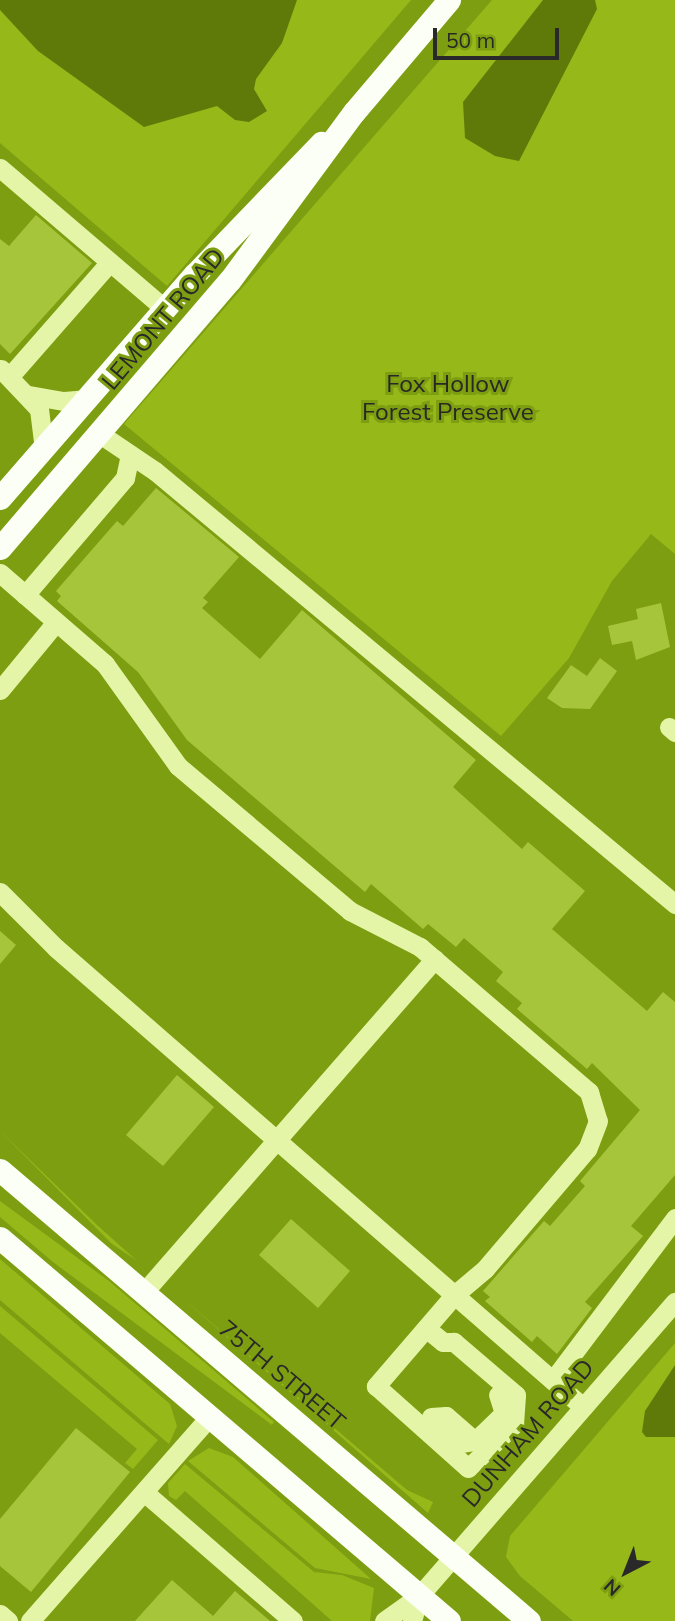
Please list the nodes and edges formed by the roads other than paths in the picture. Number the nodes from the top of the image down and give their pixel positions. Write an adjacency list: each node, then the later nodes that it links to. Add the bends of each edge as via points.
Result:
1 (449, 0): 2 (main road, LEMONT ROAD)
2 (354, 112): 5 (main road, LEMONT ROAD, via 275,186); 9 (main road, LEMONT ROAD, via 290,204)
3 (0, 168): 4 (street)
4 (109, 263): 5 (street); 6 (street)
5 (165, 309): 8 (main road, LEMONT ROAD)
6 (5, 372): 7 (street)
7 (29, 395): 8 (street); 10 (street, via 39,409)
8 (85, 400): 10 (main road, LEMONT ROAD)
9 (100, 435): 11 (street); 13 (main road, LEMONT ROAD)
10 (44, 447): 12 (main road, LEMONT ROAD)
11 (130, 456): 15 (street, via 125,478); 19 (street)
12 (0, 498)
13 (0, 548)
14 (0, 573): 15 (street)
15 (25, 595): 16 (street)
16 (56, 622): 17 (street); 20 (street, via 105,664 178,766 350,911)
17 (0, 690)
18 (0, 892): 21 (street, via 52,944)
19 (675, 904)
20 (434, 959): 21 (street); 26 (street, via 579,1080 593,1099 598,1121 587,1149 485,1269)
21 (279, 1140): 25 (street); 26 (street)
22 (0, 1170): 25 (main road, 75TH STREET)
23 (675, 1218): 30 (street)
24 (0, 1238): 33 (main road)
25 (144, 1292): 35 (main road, 75TH STREET)
26 (456, 1293): 28 (street); 30 (street)
27 (675, 1302): 31 (street, DUNHAM ROAD)
28 (426, 1328): 29 (street); 32 (street, via 376,1386)
29 (443, 1342): 32 (street, via 503,1399 504,1413 475,1441 455,1444 419,1407); 32 (street, via 454,1342 516,1395 514,1424 468,1468)
30 (553, 1380): 31 (street)
31 (583, 1407): 35 (street, DUNHAM ROAD)
32 (404, 1410)
33 (209, 1417): 34 (street); 36 (main road)
34 (144, 1492): 39 (street); 40 (street)
35 (454, 1556): 36 (street, DUNHAM ROAD); 44 (main road, 75TH STREET)
36 (419, 1596): 41 (street); 42 (street); 43 (main road)
37 (0, 1614): 38 (street)
38 (8, 1621)
39 (30, 1621)
40 (293, 1621)
41 (384, 1621)
42 (412, 1621)
43 (449, 1621)
44 (529, 1621)

